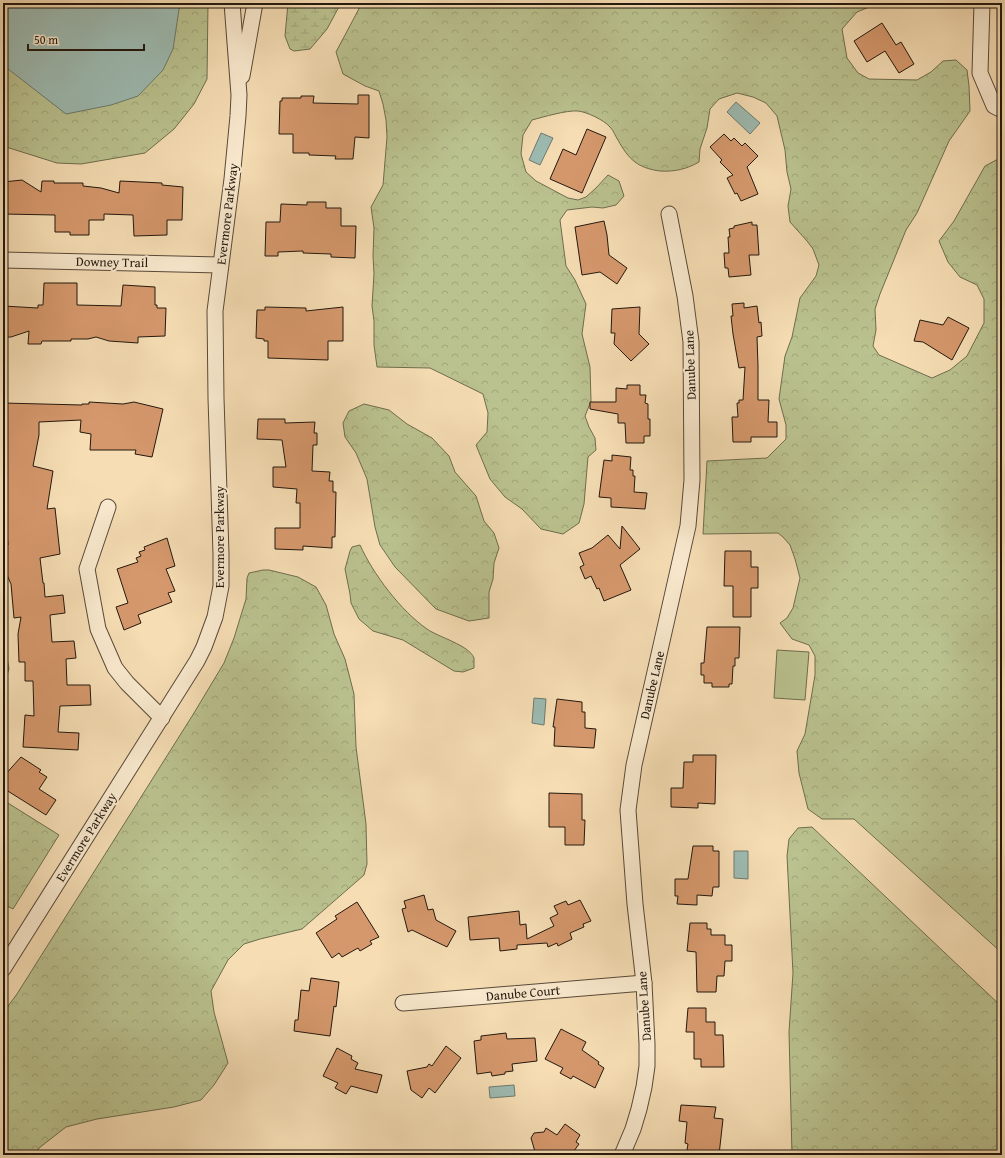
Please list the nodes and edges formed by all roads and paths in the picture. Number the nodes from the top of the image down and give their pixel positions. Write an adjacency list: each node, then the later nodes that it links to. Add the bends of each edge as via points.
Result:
1 (232, 3): 4 (street, Evermore Parkway)
2 (256, 3): 4 (street, Evermore Parkway)
3 (982, 3): 5 (street, via 980,73)
4 (239, 95): 8 (street, Evermore Parkway, via 232,179)
5 (998, 108)
6 (669, 214): 12 (street, Danube Lane, via 691,342 692,480 688,526 634,766 628,810)
7 (3, 260): 8 (street, Downey Trail)
8 (220, 264): 10 (street, Evermore Parkway, via 215,311 221,586 215,617 204,647)
9 (108, 507): 10 (street, via 87,570 98,629 115,668)
10 (162, 718): 11 (street, Evermore Parkway)
11 (3, 969)
12 (644, 984): 13 (street, Danube Court); 14 (street, Danube Lane, via 647,1066 639,1109)
13 (403, 1003)
14 (622, 1155)

